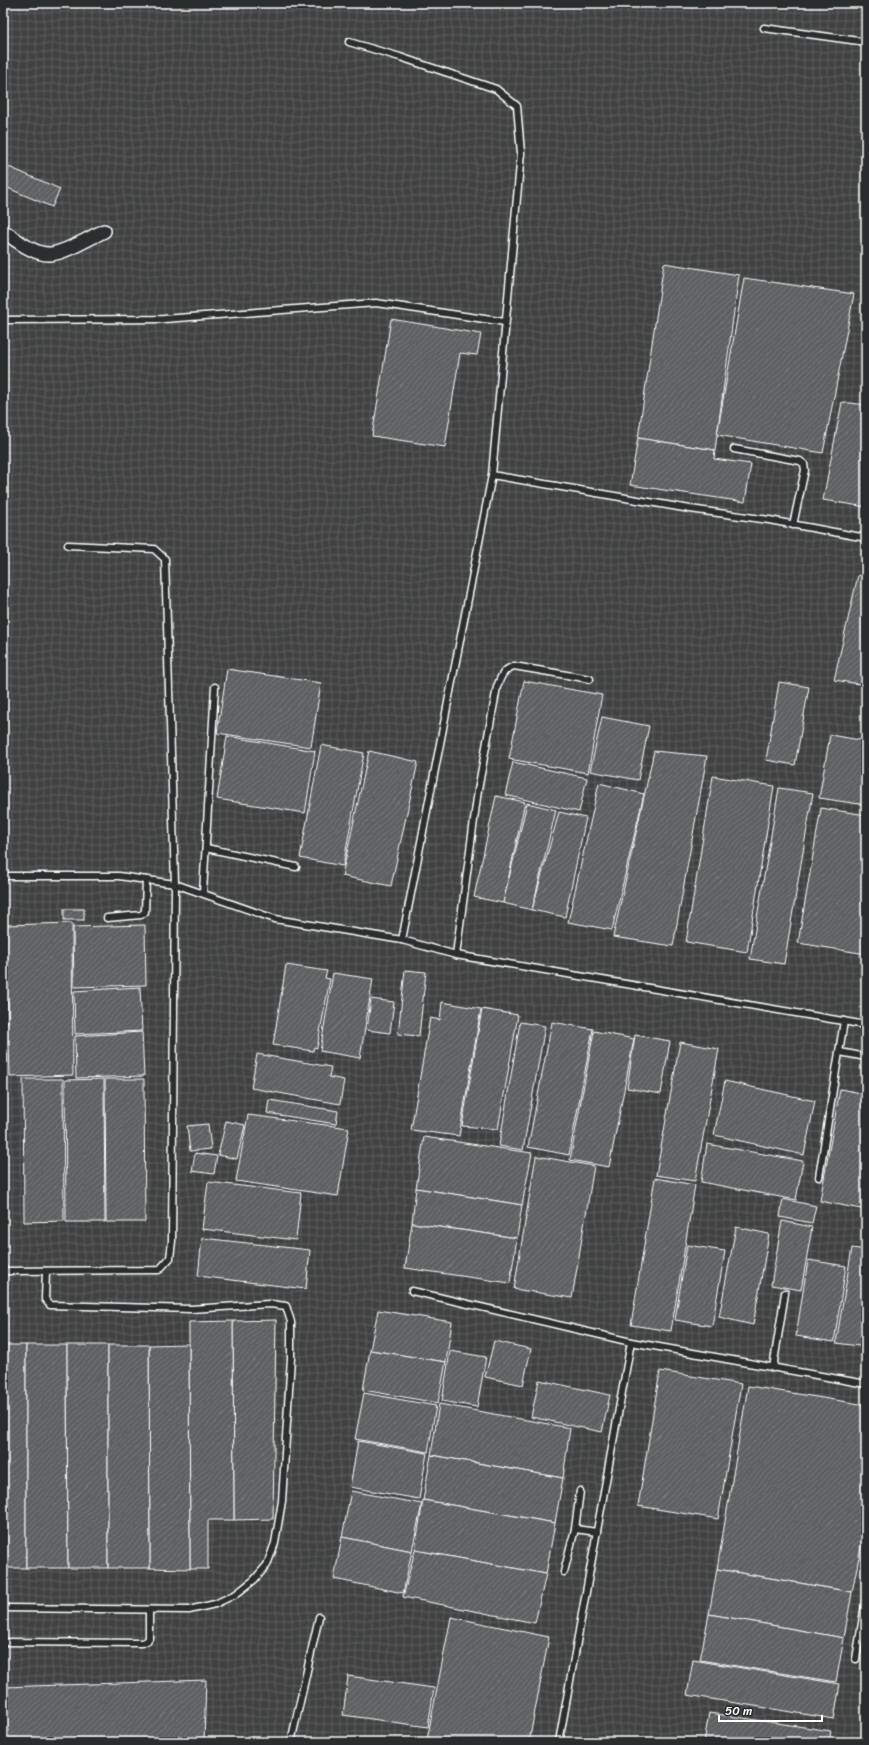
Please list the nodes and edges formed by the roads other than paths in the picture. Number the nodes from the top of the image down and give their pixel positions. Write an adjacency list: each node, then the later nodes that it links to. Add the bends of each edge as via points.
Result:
1 (764, 28): 3 (lane)
2 (349, 42): 7 (lane, via 496,89 517,106 521,154)
3 (866, 42)
4 (3, 230): 5 (street, via 35,251 49,254 59,252)
5 (104, 231)
6 (3, 320): 7 (lane, via 164,319 376,303)
7 (505, 322): 9 (lane)
8 (734, 449): 10 (lane, via 800,461 804,464 805,470)
9 (492, 475): 10 (lane); 22 (lane)
10 (793, 525): 11 (lane)
11 (866, 538)
12 (68, 545): 19 (lane, via 154,549 165,559)
13 (590, 679): 23 (lane, via 514,666 505,669 500,677 478,790)
14 (215, 687): 15 (lane)
15 (206, 848): 16 (lane); 20 (lane)
16 (296, 867)
17 (3, 876): 18 (lane, via 119,876)
18 (146, 880): 19 (lane); 21 (lane, via 145,912 141,915)
19 (175, 884): 20 (lane); 30 (lane, via 170,1258 159,1270)
20 (203, 893): 22 (lane, via 275,919)
21 (108, 918)
22 (402, 940): 23 (lane)
23 (456, 955): 24 (lane)
24 (844, 1021): 25 (lane); 26 (lane)
25 (866, 1025)
26 (840, 1052): 27 (lane); 28 (lane)
27 (866, 1057)
28 (819, 1177)
29 (3, 1271): 30 (lane)
30 (46, 1271): 42 (lane, via 45,1299 50,1305 191,1308 270,1304 286,1306 290,1314 291,1358 282,1501 275,1543 267,1565 254,1580 236,1594 215,1604 189,1610)
31 (412, 1292): 33 (lane)
32 (785, 1294): 34 (lane)
33 (631, 1342): 34 (lane); 38 (lane)
34 (773, 1368): 35 (lane)
35 (866, 1384)
36 (580, 1491): 37 (lane)
37 (574, 1529): 38 (lane); 39 (lane)
38 (597, 1532): 47 (lane)
39 (564, 1572)
40 (866, 1599): 45 (lane)
41 (3, 1608): 42 (lane)
42 (149, 1611): 44 (lane, via 147,1642)
43 (319, 1617): 46 (lane)
44 (3, 1642)
45 (856, 1659)
46 (291, 1742)
47 (559, 1742)

